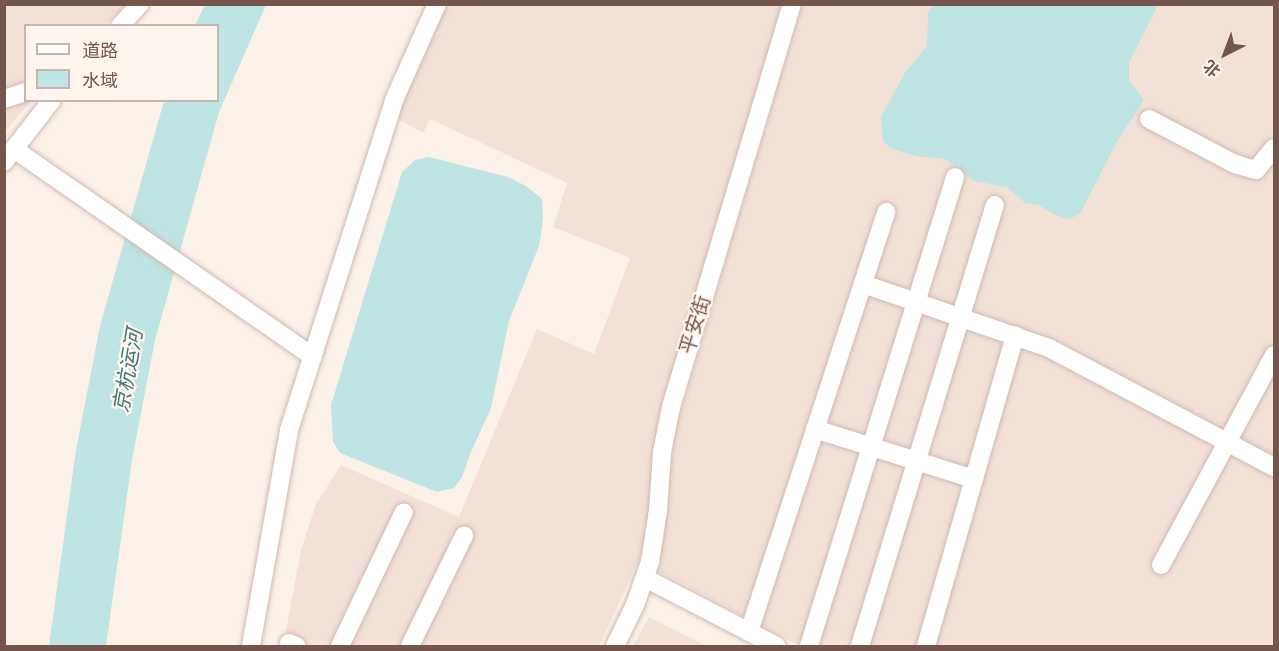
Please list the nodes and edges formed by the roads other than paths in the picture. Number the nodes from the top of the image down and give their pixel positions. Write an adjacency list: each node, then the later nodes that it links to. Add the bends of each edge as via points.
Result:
1 (140, 4): 4 (street)
2 (437, 4): 19 (street, via 394,100)
3 (792, 4): 29 (street, 平安街, via 671,407 662,452 655,537)
4 (122, 24)
5 (24, 93): 6 (street)
6 (4, 99)
7 (50, 102): 10 (street)
8 (1149, 119): 9 (street, via 1235,164 1256,170)
9 (1275, 148)
10 (9, 156): 19 (street, via 106,213)
11 (955, 177): 15 (street)
12 (995, 206): 16 (street)
13 (886, 212): 14 (street)
14 (863, 284): 15 (street); 20 (street)
15 (916, 301): 16 (street); 22 (street)
16 (961, 316): 17 (street); 23 (street)
17 (1015, 336): 21 (street, via 1076,361); 25 (street)
18 (1275, 355): 21 (street)
19 (313, 357): 31 (street, via 289,430)
20 (816, 429): 22 (street); 30 (street)
21 (1228, 443): 24 (street); 28 (street)
22 (871, 446): 23 (street); 36 (street)
23 (917, 461): 25 (street); 37 (street)
24 (1275, 467)
25 (974, 479): 38 (street)
26 (404, 512): 32 (street)
27 (464, 536): 33 (street)
28 (1161, 565)
29 (645, 578): 30 (street); 34 (street, 平安街)
30 (749, 632): 35 (street)
31 (251, 646)
32 (340, 646)
33 (410, 646)
34 (615, 646)
35 (776, 646)
36 (808, 646)
37 (860, 646)
38 (926, 646)

